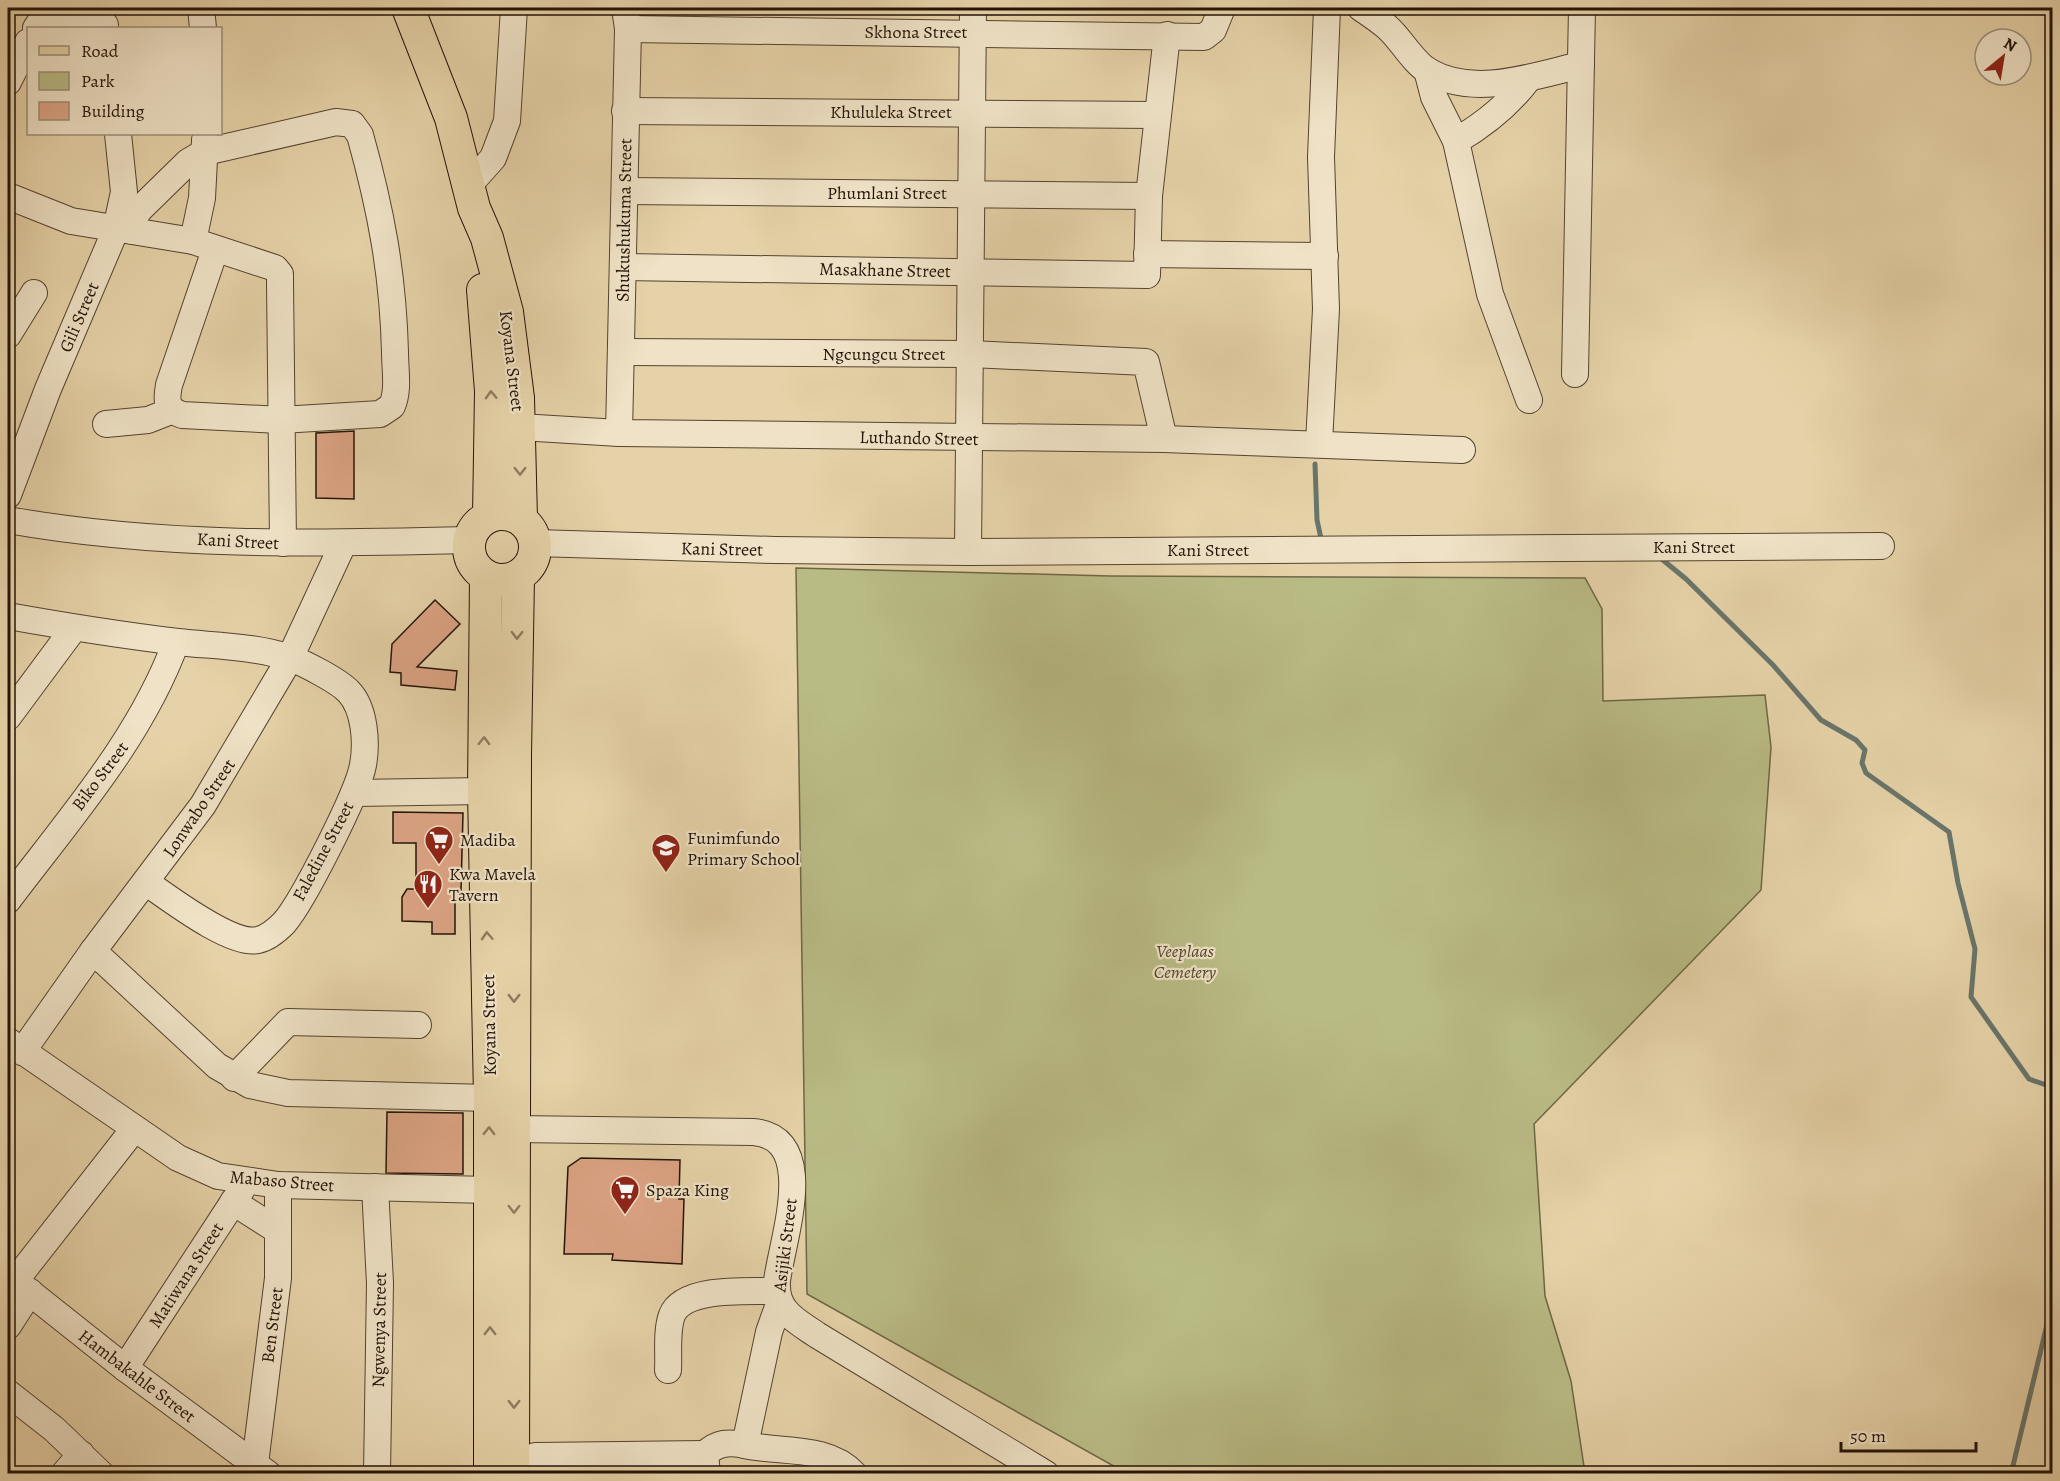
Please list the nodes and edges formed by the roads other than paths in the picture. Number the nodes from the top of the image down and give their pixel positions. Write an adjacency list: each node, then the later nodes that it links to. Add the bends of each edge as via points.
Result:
1 (201, 8): 12 (street)
2 (408, 8): 29 (main road, Koyana Street, via 451,118)
3 (514, 8): 29 (street, via 507,121 494,158)
4 (1222, 8): 13 (street, Skhona Street, via 1214,30 1204,37)
5 (1327, 8): 32 (street, via 1321,157)
6 (1361, 8): 16 (street, via 1387,27)
7 (1582, 8): 15 (street)
8 (40, 17): 10 (street, via 57,13)
9 (626, 18): 11 (street, Skhona Street); 19 (street, Shukushukuma Street)
10 (105, 20)
11 (973, 20): 13 (street, Skhona Street); 20 (street)
12 (203, 27)
13 (1167, 35): 21 (street)
14 (27, 44): 18 (street)
15 (1581, 65): 17 (street); 40 (street)
16 (1427, 70): 17 (street, via 1454,81 1480,84); 23 (street, via 1434,97)
17 (1529, 78): 23 (street, via 1488,121)
18 (8, 82)
19 (625, 111): 20 (street, Khululeka Street); 25 (street, Shukushukuma Street)
20 (973, 112): 21 (street, Khululeka Street); 26 (street)
21 (1157, 115): 28 (street)
22 (118, 135): 30 (street, Gili Street)
23 (1456, 141): 41 (street, via 1490,294)
24 (205, 142): 30 (street); 31 (street); 43 (street, via 336,122 352,124 360,135 385,230 392,287 395,399 380,414)
25 (625, 190): 26 (street, Phumlani Street); 34 (street, Shukushukuma Street)
26 (973, 193): 28 (street, Phumlani Street); 35 (street)
27 (8, 196): 30 (street, via 71,221)
28 (1149, 196): 33 (street)
29 (471, 197): 45 (main road, Koyana Street, via 487,238 507,312); 52 (main road, Koyana Street, one-way to 29, via 491,391)
30 (124, 230): 31 (street); 51 (street, Gili Street, via 48,389)
31 (204, 246): 42 (street, via 169,385 167,404); 43 (street, via 267,264 280,274)
32 (1325, 256): 33 (street, Masakhane Street); 49 (street)
33 (1147, 264): 35 (street, Masakhane Street)
34 (623, 267): 35 (street, Masakhane Street); 38 (street, Shukushukuma Street)
35 (972, 271): 39 (street)
36 (34, 293): 37 (street)
37 (8, 335)
38 (622, 352): 39 (street, Ngcungcu Street); 46 (street, Shukushukuma Street)
39 (971, 354): 47 (street); 48 (street, Ngcungcu Street, via 1146,362)
40 (1575, 374)
41 (1529, 400)
42 (171, 411): 43 (street, via 182,415); 44 (street, via 148,420)
43 (281, 420): 56 (street)
44 (106, 424)
45 (520, 427): 46 (street, Luthando Street); 54 (main road, Koyana Street, one-way to 54)
46 (619, 433): 47 (street, Luthando Street)
47 (970, 439): 48 (street, Luthando Street); 59 (street)
48 (1164, 439): 49 (street, Luthando Street)
49 (1319, 443): 50 (street, Luthando Street)
50 (1462, 450)
51 (8, 495)
52 (489, 516): 54 (main road, via 511,515); 55 (main road, via 480,522)
53 (8, 520): 56 (street, Kani Street, via 73,532)
54 (528, 531): 59 (street, Kani Street, via 751,550); 61 (main road, via 533,560)
55 (469, 540): 57 (street, Kani Street); 60 (main road, via 471,561)
56 (283, 543): 57 (street, Kani Street)
57 (343, 544): 65 (street, Lonwabo Street)
58 (1881, 546): 59 (street, Kani Street)
59 (968, 552)
60 (486, 577): 61 (main road, via 496,581); 67 (main road, Koyana Street, one-way to 60)
61 (518, 577): 77 (main road, Koyana Street, one-way to 77)
62 (8, 616): 63 (street, Faledine Street)
63 (74, 627): 64 (street, Faledine Street); 66 (street)
64 (176, 642): 65 (street, Faledine Street); 70 (street, Biko Street, via 164,675 132,733)
65 (290, 658): 68 (street, Faledine Street, via 348,691 360,708 363,764); 69 (street, Lonwabo Street, via 203,805)
66 (8, 717)
67 (484, 791): 68 (street); 75 (main road, Koyana Street, one-way to 67)
68 (354, 793): 69 (street, Faledine Street, via 298,902 270,935 257,940 226,932)
69 (147, 883): 71 (street, Lonwabo Street)
70 (8, 900)
71 (93, 951): 73 (street, Lonwabo Street); 74 (street)
72 (418, 1025): 74 (street, via 288,1022)
73 (15, 1047): 76 (street, Mabaso Street)
74 (234, 1078): 75 (street, via 266,1091 288,1093)
75 (490, 1098): 80 (main road, Koyana Street, one-way to 75)
76 (134, 1129): 81 (street, Mabaso Street); 83 (street)
77 (514, 1129): 84 (street, Asijiki Street, via 753,1132 774,1137 788,1154 794,1177); 97 (main road, Koyana Street, one-way to 97)
78 (278, 1185): 79 (street, Mabaso Street); 81 (street, Mabaso Street); 82 (street, Ben Street)
79 (375, 1187): 80 (street, Mabaso Street); 95 (street, Ngwenya Street, via 380,1283)
80 (489, 1190): 96 (main road, Koyana Street, one-way to 80)
81 (240, 1192): 82 (street); 86 (street, Matiwana Street)
82 (277, 1230): 92 (street, Ben Street, via 278,1289)
83 (18, 1283): 85 (street); 86 (street, Hambakahle Street)
84 (778, 1297): 87 (street, via 705,1294 680,1302 670,1321); 89 (street); 100 (street, Asijiki Street, via 788,1316)
85 (8, 1326)
86 (125, 1368): 92 (street, Hambakahle Street)
87 (668, 1370)
88 (8, 1393): 90 (street)
89 (745, 1445): 91 (street, via 716,1445); 99 (street, via 829,1457)
90 (81, 1454): 93 (street); 94 (street)
91 (706, 1464): 98 (street, via 535,1456 530,1458)
92 (249, 1467)
93 (64, 1473)
94 (101, 1473)
95 (378, 1473)
96 (490, 1473)
97 (513, 1473)
98 (530, 1473)
99 (854, 1473)
100 (1046, 1473)

